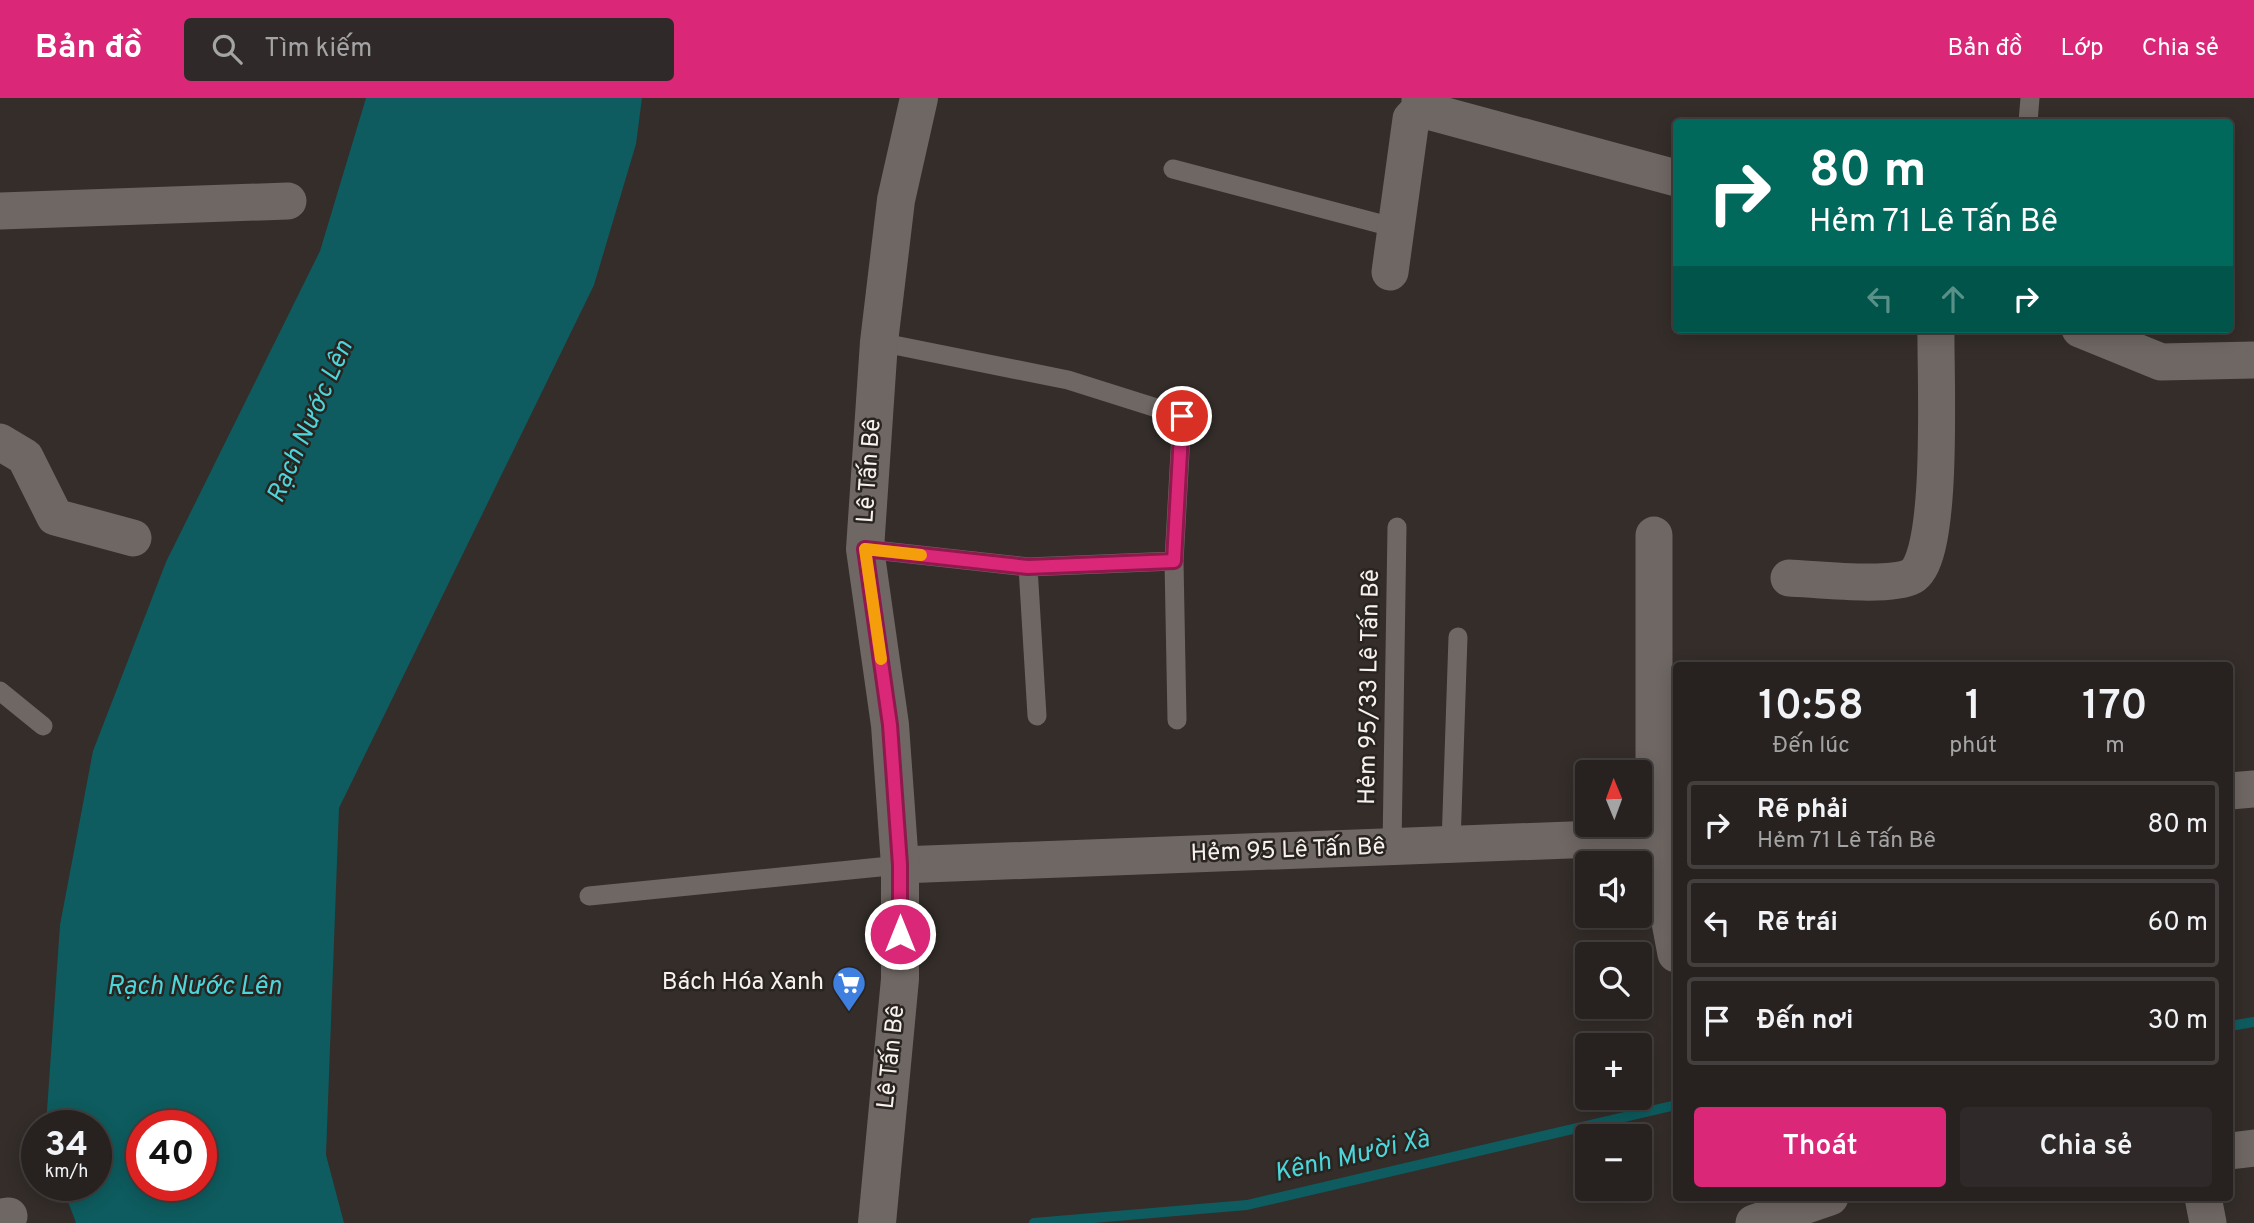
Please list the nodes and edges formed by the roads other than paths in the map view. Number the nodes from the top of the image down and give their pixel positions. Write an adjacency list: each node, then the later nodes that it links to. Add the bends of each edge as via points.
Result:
1 (919, 98): 13 (street, Lê Tấn Bê, via 896,200)
2 (2031, 98): 4 (lane)
3 (1420, 104): 6 (street); 9 (street, via 1411,119)
4 (2028, 119)
5 (1173, 169): 9 (lane)
6 (1673, 177)
7 (288, 201): 8 (street)
8 (0, 211)
9 (1396, 229): 10 (street)
10 (1390, 272)
11 (1936, 333): 22 (street, via 1931,535 1920,569 1911,577 1889,582)
12 (2090, 333): 14 (street, via 2161,362)
13 (878, 342): 19 (street, Lê Tấn Bê); 20 (lane, via 1068,380 1182,416)
14 (2254, 360)
15 (0, 442): 18 (street, via 24,457 55,517)
16 (1397, 527): 32 (lane, Hẻm 95/33 Lê Tấn Bê)
17 (1654, 534): 30 (street)
18 (133, 538)
19 (865, 549): 21 (lane); 33 (street, Lê Tấn Bê, via 890,725)
20 (1174, 561): 21 (lane); 26 (lane)
21 (1028, 567): 25 (lane)
22 (1789, 578)
23 (1458, 638): 31 (lane)
24 (0, 691): 27 (lane)
25 (1037, 716)
26 (1177, 720)
27 (43, 726)
28 (2254, 789): 29 (street)
29 (2233, 791)
30 (1665, 836): 31 (street, Hẻm 95 Lê Tấn Bê); 35 (street)
31 (1451, 844): 32 (street, Hẻm 95 Lê Tấn Bê)
32 (1392, 847): 33 (street, Hẻm 95 Lê Tấn Bê)
33 (900, 865): 34 (lane); 40 (street, Lê Tấn Bê, via 900,979)
34 (589, 896)
35 (1673, 922)
36 (2254, 1148): 37 (street)
37 (2233, 1151)
38 (2204, 1201): 42 (street)
39 (1814, 1206): 41 (street)
40 (877, 1219)
41 (1754, 1223)
42 (2208, 1223)

